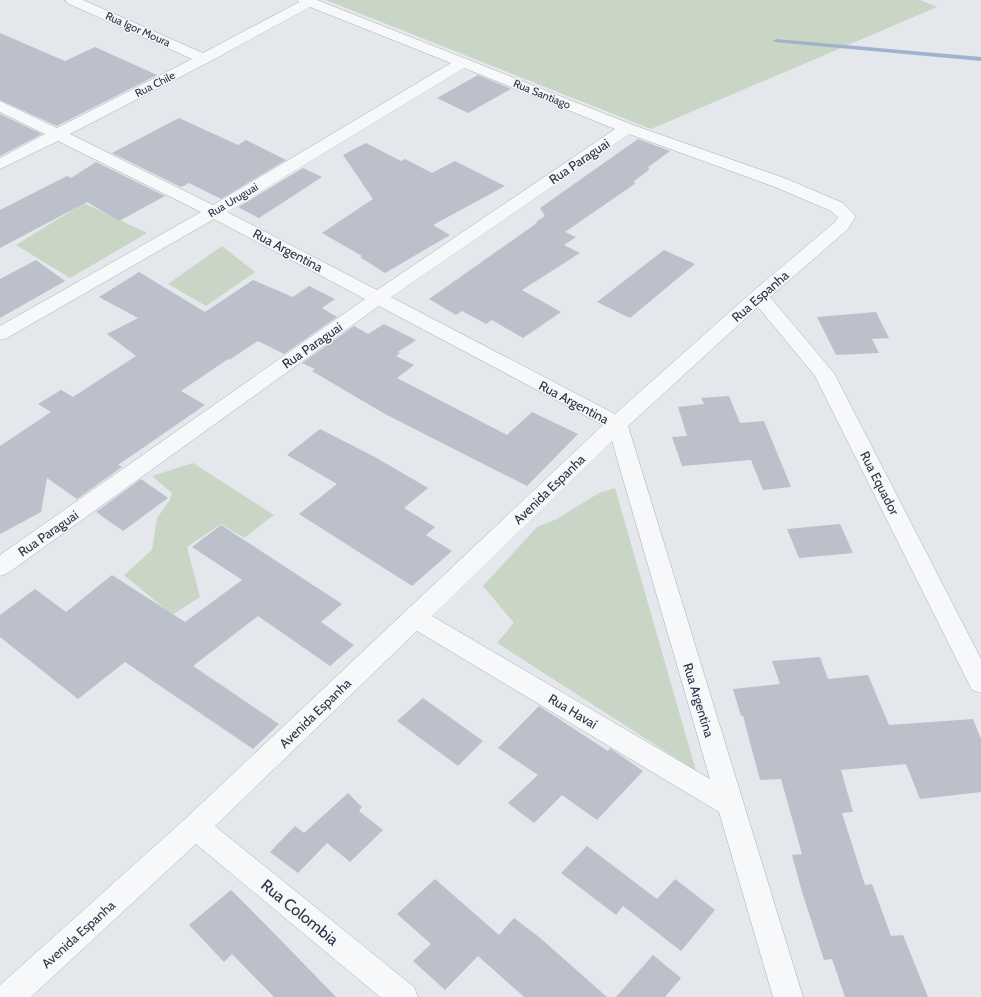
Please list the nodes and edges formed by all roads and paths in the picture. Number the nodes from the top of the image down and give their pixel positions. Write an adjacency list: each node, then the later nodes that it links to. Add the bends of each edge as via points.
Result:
1 (72, 0): 3 (street, Rua Igor Moura)
2 (307, 1): 3 (street, Rua Chile); 4 (street, Rua Santiago)
3 (204, 59): 7 (street, Rua Chile)
4 (464, 62): 6 (street, Rua Santiago); 10 (street, Rua Uruguai)
5 (0, 106): 7 (street, Rua Argentina)
6 (627, 128): 9 (street, Rua Santiago); 12 (street, Rua Paraguai)
7 (57, 135): 8 (street, Rua Chile); 10 (street, Rua Argentina)
8 (0, 164)
9 (781, 183): 11 (street, Rua Espanha, via 837,207 847,216 842,225)
10 (214, 212): 12 (street, Rua Argentina); 13 (street, Rua Uruguai)
11 (759, 296): 14 (street, Rua Espanha); 17 (street, Rua Equador, via 824,373)
12 (378, 298): 14 (street, Rua Argentina); 15 (street, Rua Paraguai)
13 (0, 334)
14 (616, 424): 16 (street, Avenida Espanha); 18 (street, Rua Argentina)
15 (0, 567)
16 (415, 618): 18 (street, Rua Havaí); 19 (street, Avenida Espanha)
17 (981, 683)
18 (731, 805): 22 (street, Rua Argentina)
19 (196, 828): 20 (street, Avenida Espanha); 21 (street, Rua Colombia)
20 (9, 997)
21 (404, 997)
22 (788, 997)

